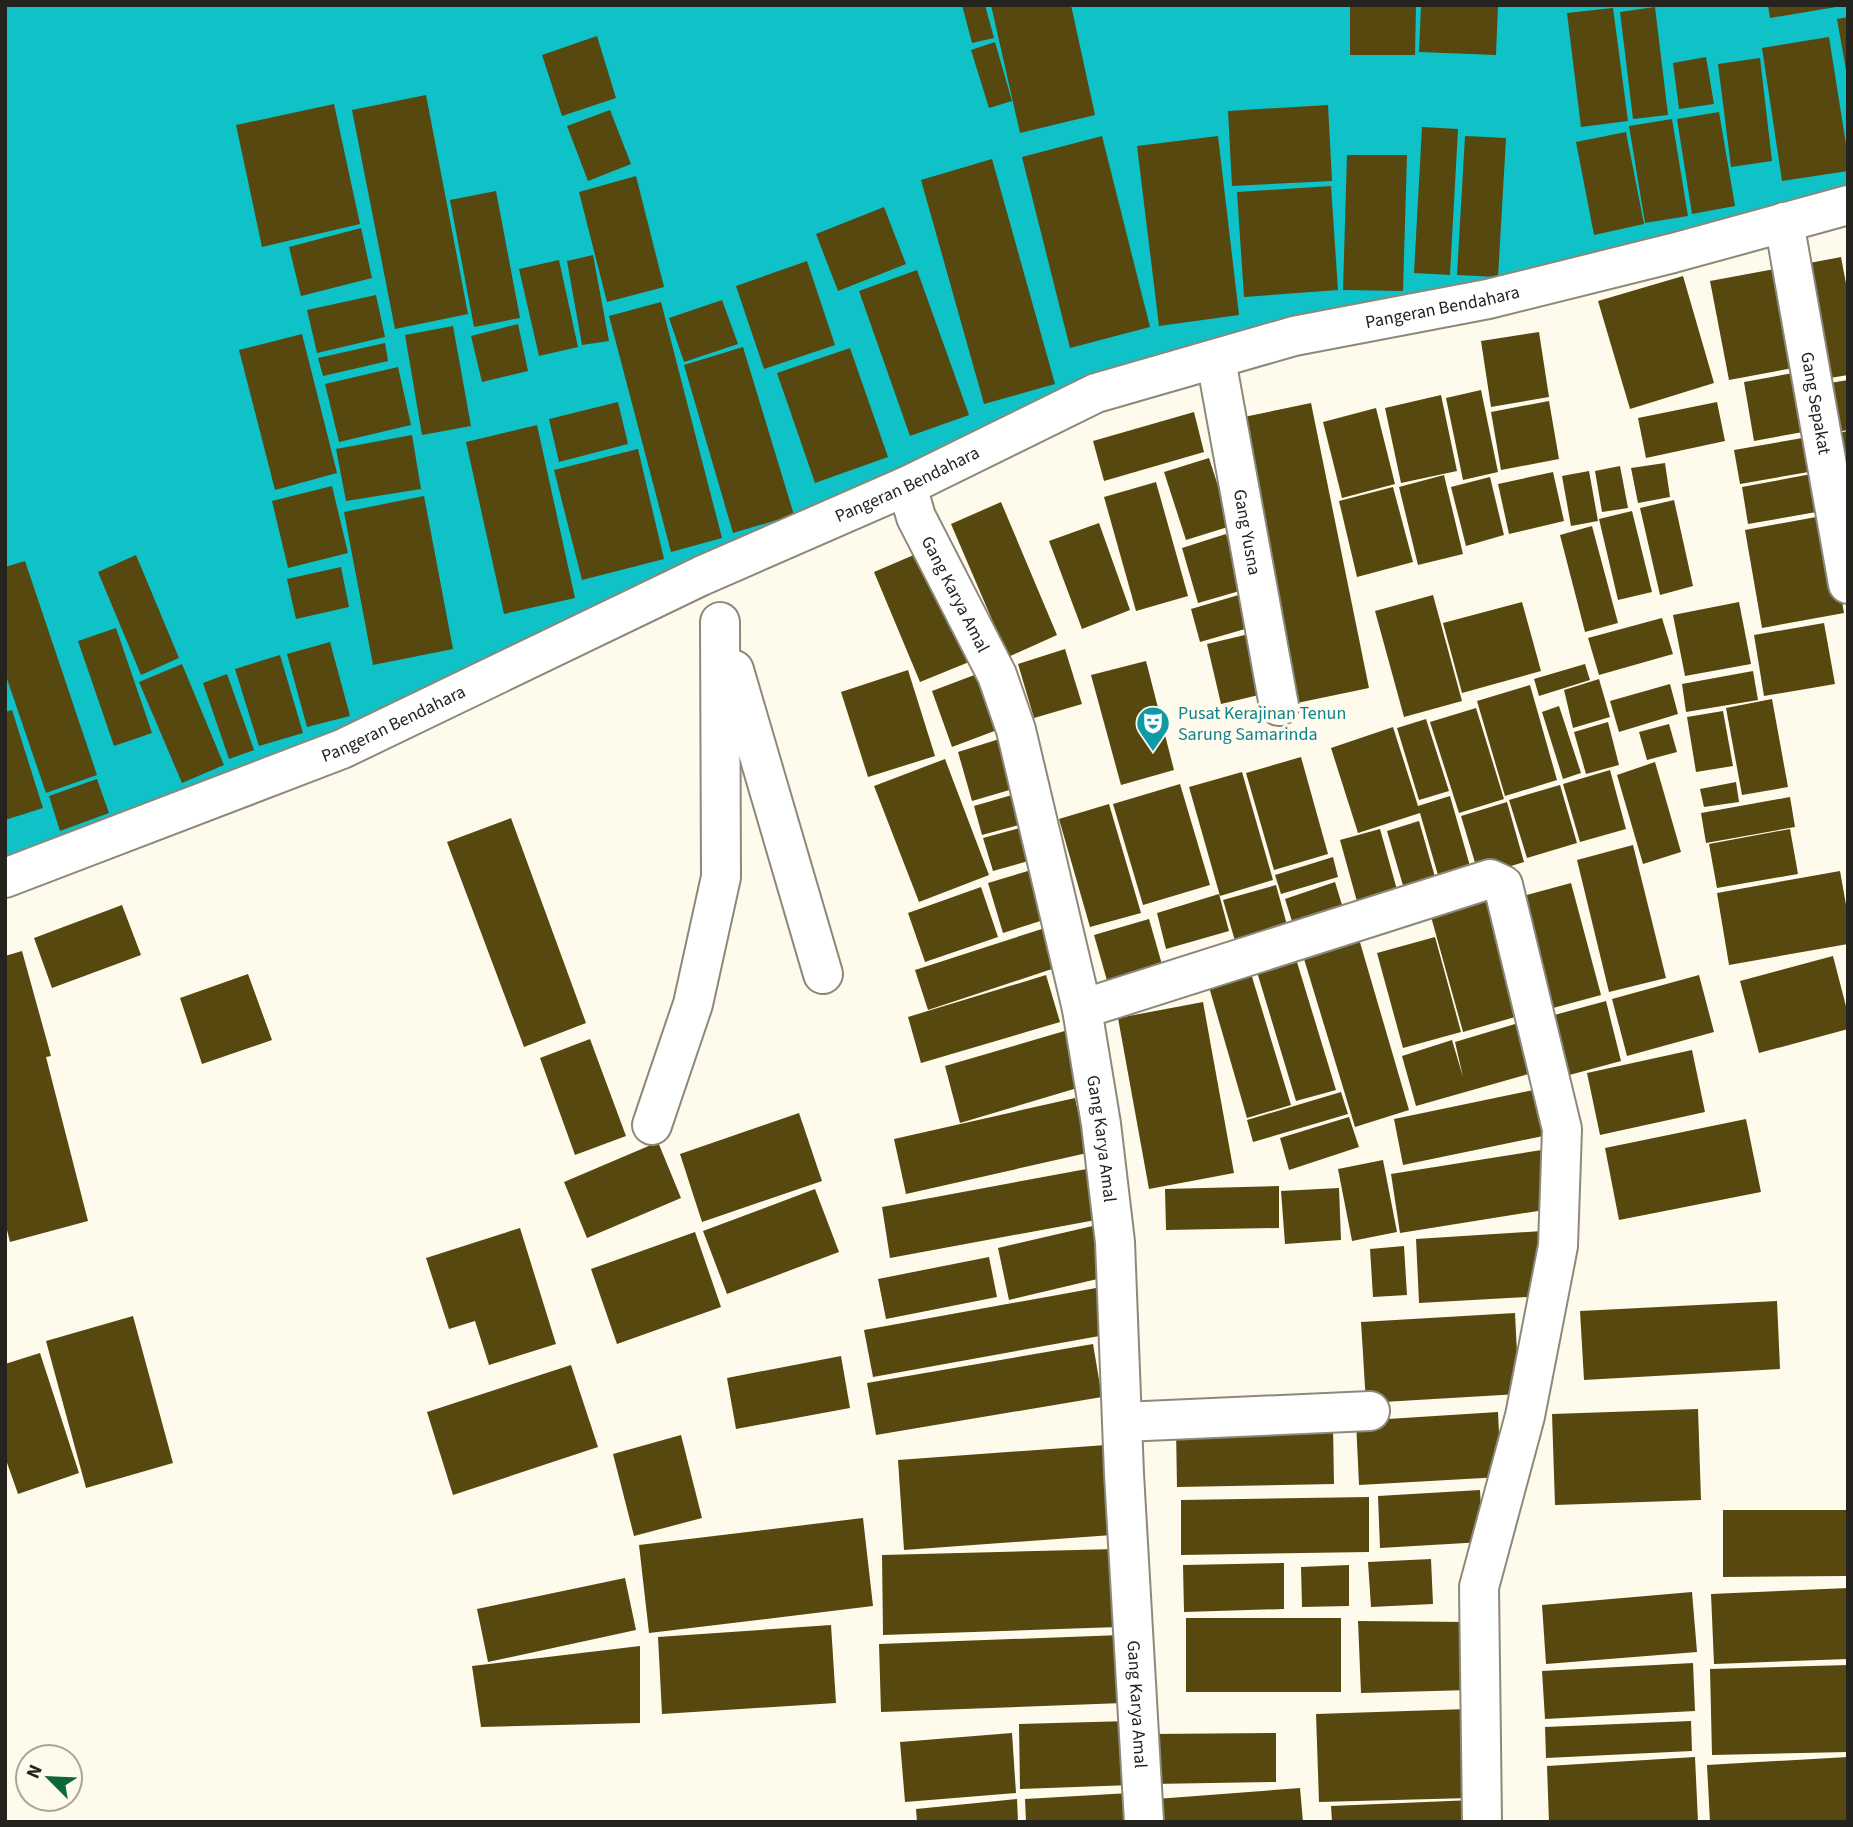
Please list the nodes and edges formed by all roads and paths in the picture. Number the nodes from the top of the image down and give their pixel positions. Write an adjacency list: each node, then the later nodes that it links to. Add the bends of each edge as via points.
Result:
1 (1848, 205): 2 (street, Pangeran Bendahara)
2 (1784, 222): 3 (street, Pangeran Bendahara, via 1488,299 1294,336); 6 (street, Gang Sepakat)
3 (1216, 360): 4 (street, Pangeran Bendahara, via 1096,393); 8 (street, Gang Yusna)
4 (907, 486): 5 (street, Pangeran Bendahara); 11 (street, Gang Karya Amal, via 916,517 997,675 1016,730)
5 (701, 576): 7 (street); 9 (street, Pangeran Bendahara, via 342,749)
6 (1848, 584)
7 (720, 622): 10 (street); 12 (street, via 721,877 694,1004)
8 (1279, 706)
9 (5, 878)
10 (823, 974)
11 (1082, 1009): 14 (street, Gang Karya Amal, via 1115,1242); 16 (street, via 1490,879 1503,885 1562,1129 1559,1246 1525,1416 1479,1587)
12 (652, 1125)
13 (1370, 1411): 14 (street)
14 (1123, 1422): 15 (street, Gang Karya Amal)
15 (1144, 1822)
16 (1482, 1822)

